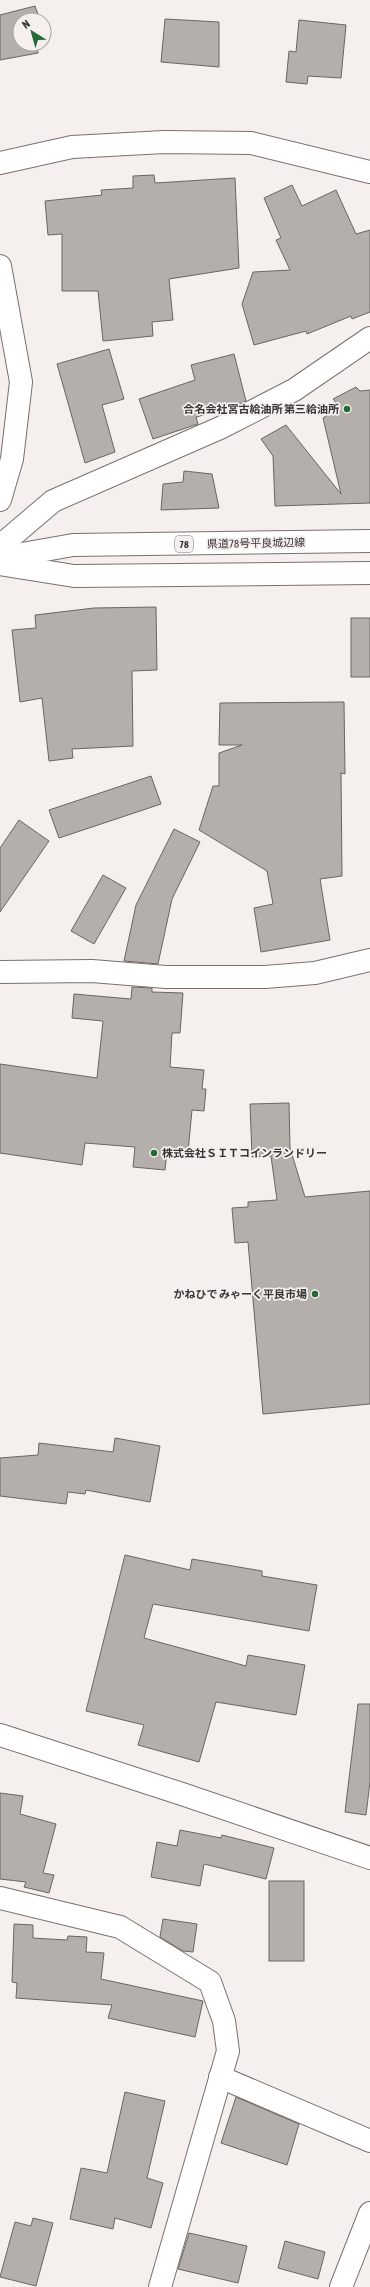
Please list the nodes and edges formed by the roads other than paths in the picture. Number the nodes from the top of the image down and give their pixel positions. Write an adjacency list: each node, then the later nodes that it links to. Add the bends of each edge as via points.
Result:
1 (0, 163): 2 (street, via 72,147 164,142 251,142)
2 (370, 172)
3 (0, 266): 5 (street, via 21,382 12,459)
4 (370, 338): 7 (street, via 294,390 220,428 53,501)
5 (0, 500)
6 (370, 541): 8 (street, 県道78号平良城辺線 / 78, via 73,545)
7 (0, 546)
8 (0, 558)
9 (0, 564): 10 (street, via 74,576)
10 (370, 573)
11 (370, 960): 12 (street, via 315,973 265,977 166,977 92,971)
12 (0, 972)
13 (0, 1735): 14 (street)
14 (370, 1858)
15 (0, 1898): 16 (street, via 120,1927 210,1982 224,2022 228,2051)
16 (220, 2077): 17 (street); 19 (street)
17 (370, 2141)
18 (370, 2213): 20 (street)
19 (160, 2287)
20 (341, 2287)

